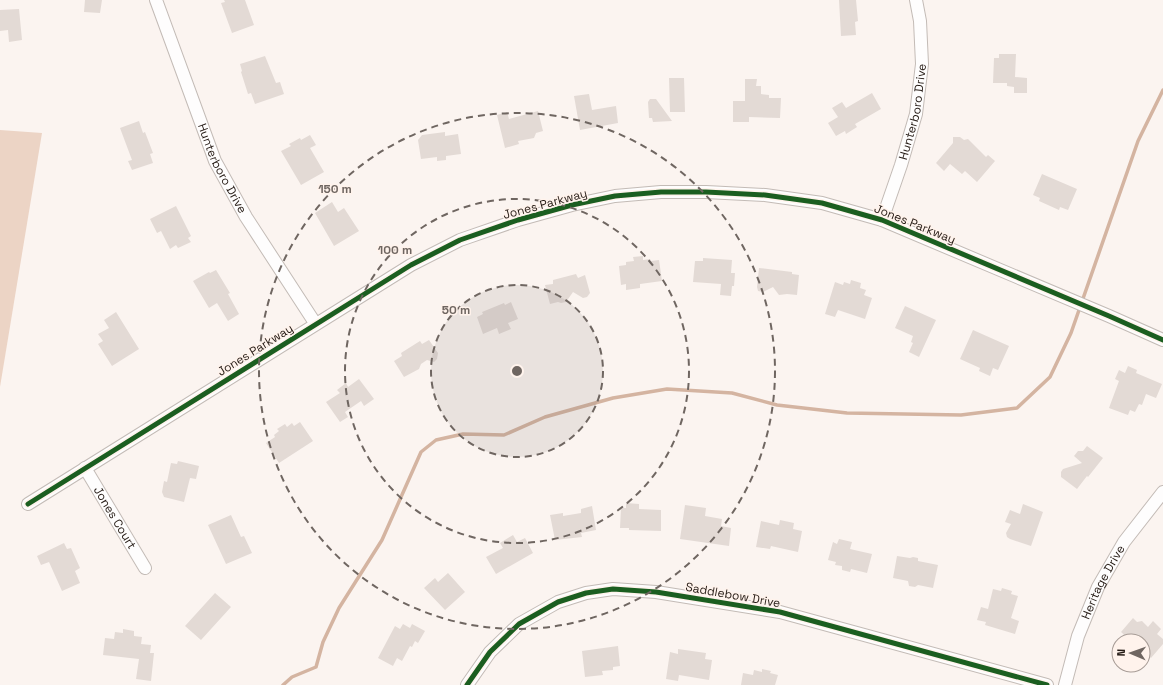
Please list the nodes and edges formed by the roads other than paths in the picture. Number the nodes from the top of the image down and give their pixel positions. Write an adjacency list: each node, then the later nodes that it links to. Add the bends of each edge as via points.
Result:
1 (156, 0): 4 (street, Hunterboro Drive, via 215,161 246,217)
2 (916, 0): 3 (street, Hunterboro Drive, via 920,21 922,64 916,114)
3 (882, 220): 4 (street, Jones Parkway, via 822,204 765,195 661,192 615,196 525,218 460,240 411,265); 5 (street, Jones Parkway)
4 (315, 324): 6 (street, Jones Parkway)
5 (1163, 340)
6 (85, 468): 8 (street, Jones Parkway); 9 (street, Jones Court)
7 (1163, 492): 12 (street, Heritage Drive, via 1124,542 1098,587 1078,636)
8 (28, 504)
9 (145, 568)
10 (467, 685): 11 (street, Saddlebow Drive, via 490,652 519,624 558,602 586,593 613,589 663,593 780,612)
11 (1047, 685)
12 (1065, 685)

